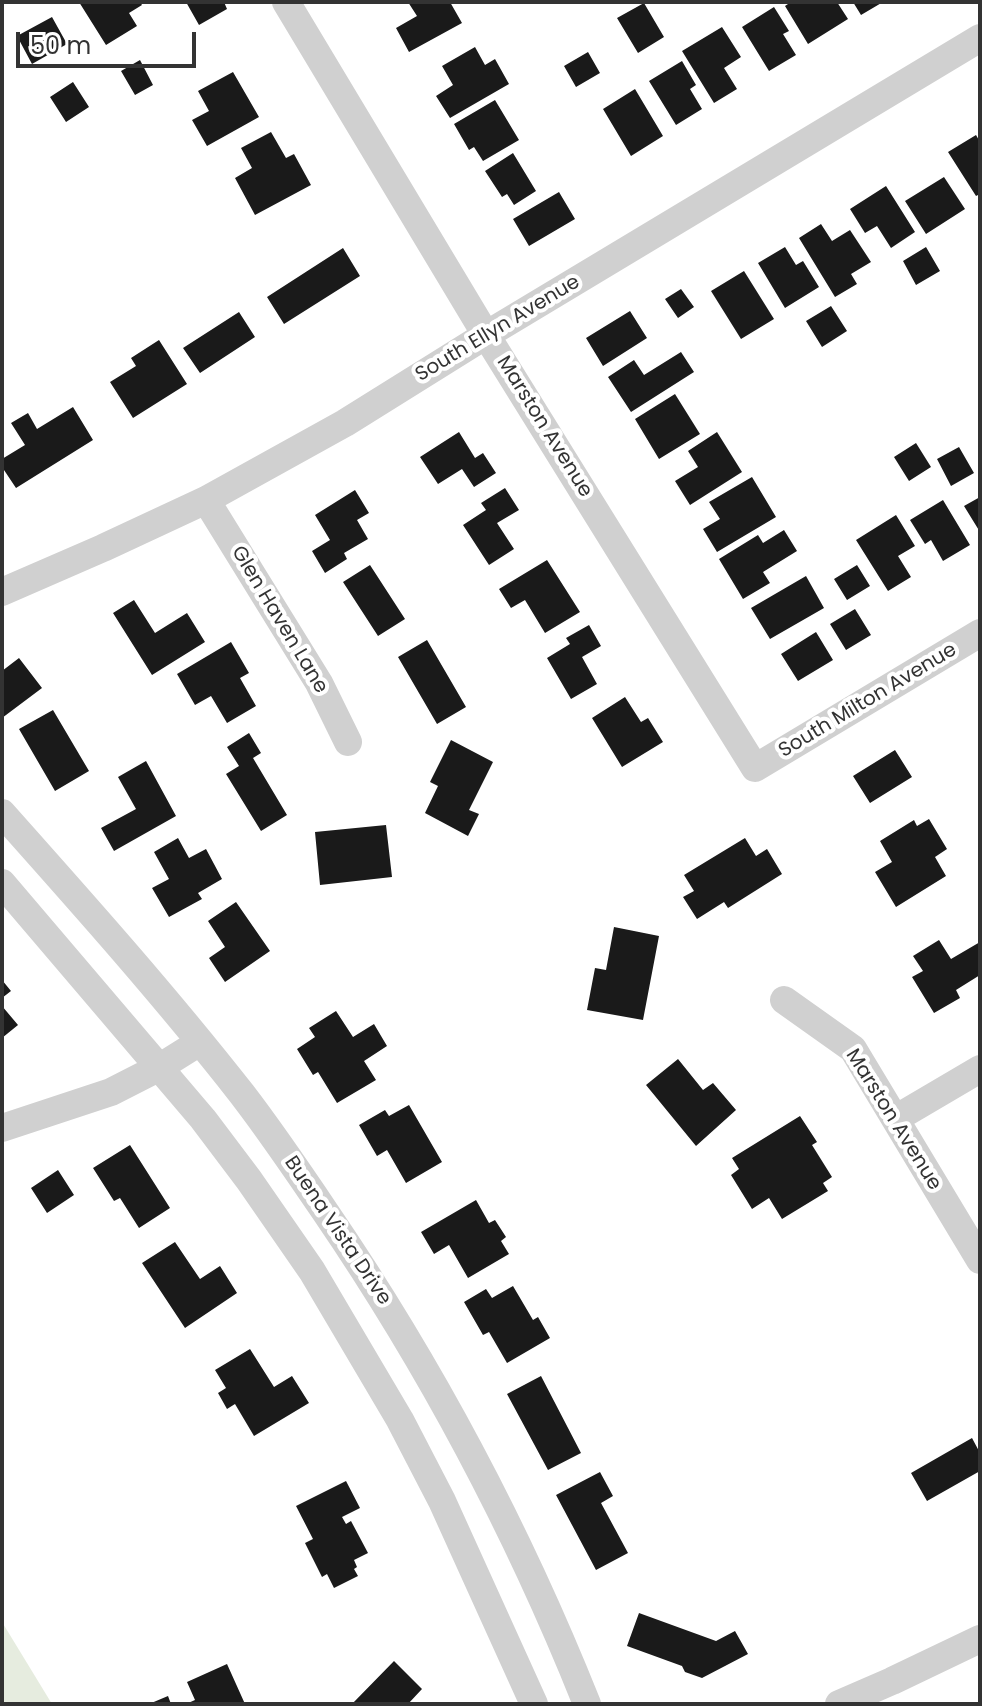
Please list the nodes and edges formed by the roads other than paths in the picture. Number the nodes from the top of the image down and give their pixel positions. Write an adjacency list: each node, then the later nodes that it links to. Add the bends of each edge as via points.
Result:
1 (286, 2): 3 (street, Marston Avenue)
2 (980, 38): 3 (street, South Ellyn Avenue)
3 (486, 335): 4 (street, South Ellyn Avenue, via 345,423); 8 (street, Marston Avenue)
4 (206, 500): 5 (street, South Ellyn Avenue); 7 (street, Glen Haven Lane, via 319,683)
5 (2, 592)
6 (980, 633): 8 (street, South Milton Avenue)
7 (348, 742)
8 (755, 768)
9 (2, 813): 12 (street, Buena Vista Drive)
10 (2, 883): 13 (street)
11 (784, 1000): 15 (street, Marston Avenue, via 853,1049)
12 (200, 1042): 13 (street); 20 (street, Buena Vista Drive, via 291,1160 403,1332 523,1555)
13 (160, 1067): 16 (street, via 111,1092); 19 (street, via 303,1258 400,1420)
14 (980, 1069): 15 (street)
15 (895, 1119): 17 (street, Marston Avenue)
16 (2, 1128)
17 (980, 1260)
18 (980, 1639): 21 (street)
19 (534, 1704)
20 (587, 1704)
21 (839, 1704)

